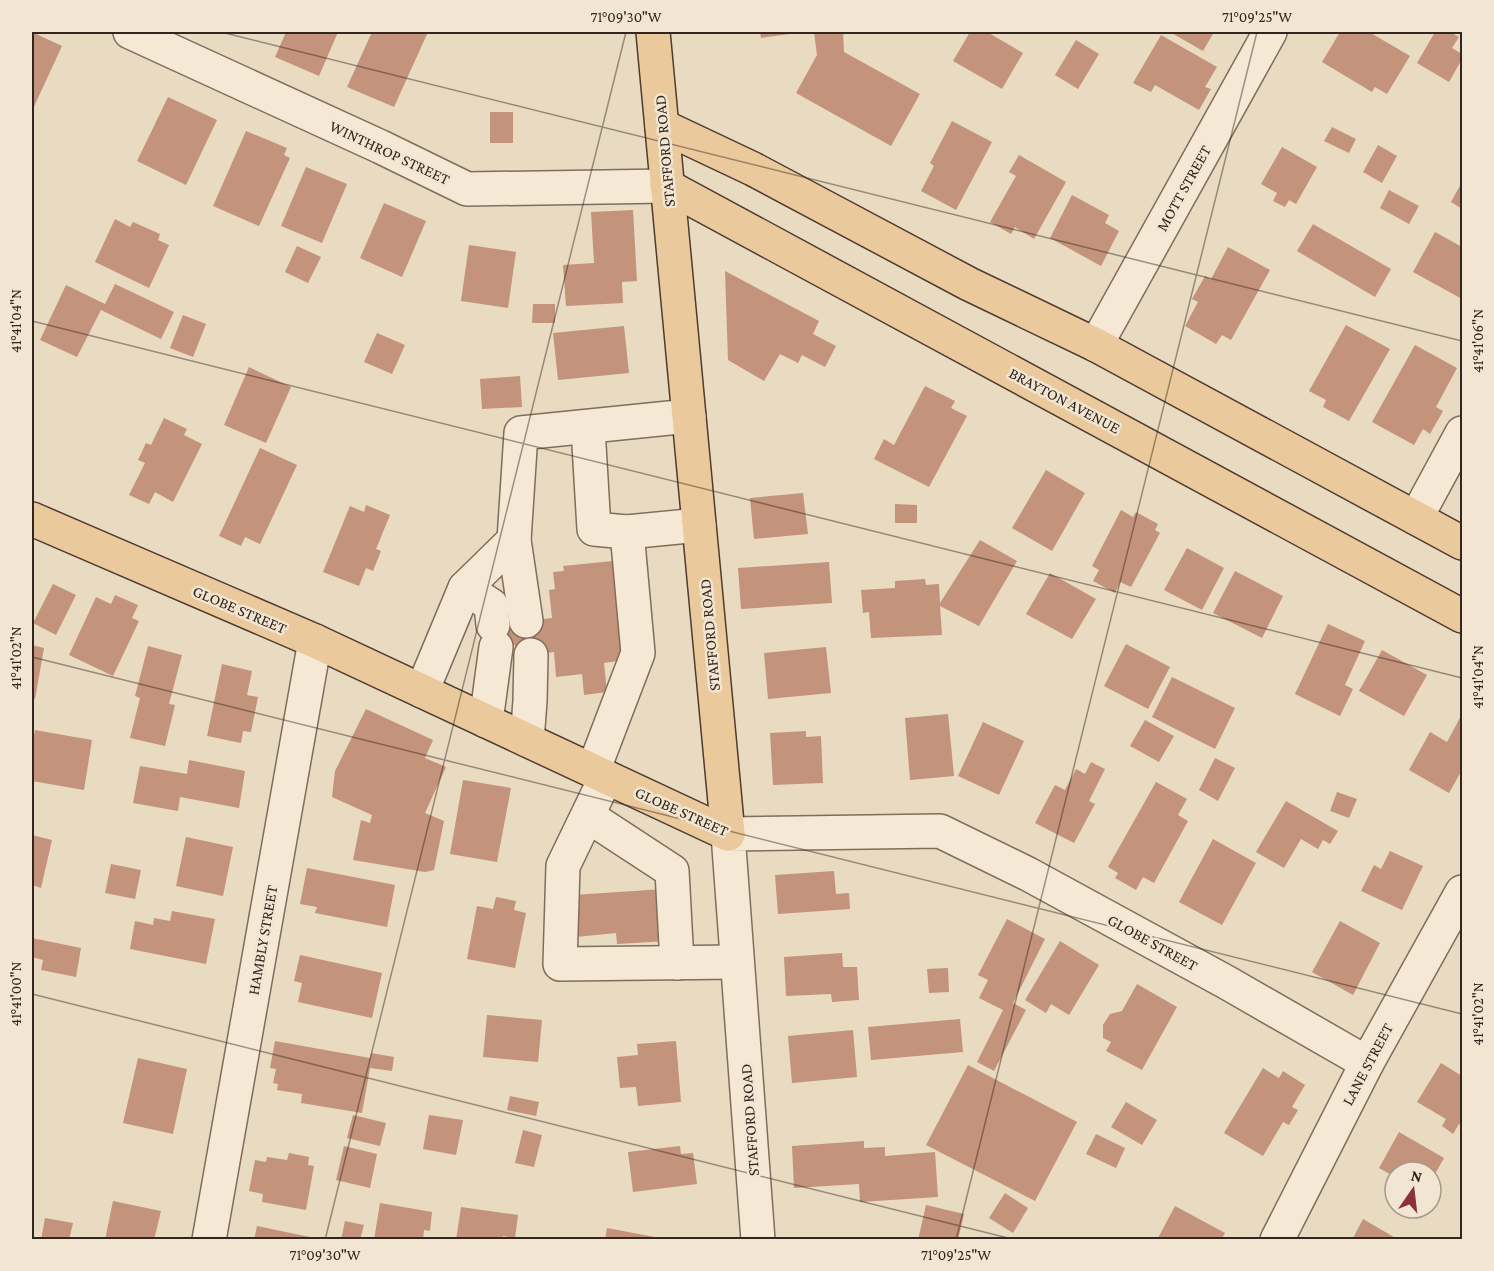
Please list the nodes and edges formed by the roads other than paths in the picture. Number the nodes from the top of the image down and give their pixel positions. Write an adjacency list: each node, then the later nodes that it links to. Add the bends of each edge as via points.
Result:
1 (130, 32): 5 (street, WINTHROP STREET, via 467,189)
2 (653, 32): 4 (main road, STAFFORD ROAD)
3 (1270, 32): 6 (street, MOTT STREET)
4 (662, 126): 5 (main road, STAFFORD ROAD); 6 (main road)
5 (667, 186): 7 (main road, STAFFORD ROAD); 17 (main road, BRAYTON AVENUE)
6 (1096, 345): 10 (main road)
7 (689, 416): 8 (street); 12 (main road, STAFFORD ROAD)
8 (588, 428): 13 (street, via 594,529); 14 (street, via 521,433)
9 (1462, 433): 10 (street)
10 (1416, 518): 15 (main road)
11 (32, 519): 19 (main road, GLOBE STREET)
12 (699, 525): 13 (street); 26 (main road, STAFFORD ROAD)
13 (627, 532): 24 (street, via 638,653)
14 (514, 540): 16 (street); 18 (street)
15 (1462, 543)
16 (465, 588): 21 (street); 22 (street, via 491,605 495,636)
17 (1462, 615)
18 (526, 621)
19 (315, 641): 21 (main road, GLOBE STREET); 31 (street, HAMBLY STREET)
20 (531, 655): 23 (street)
21 (422, 691): 22 (main road, GLOBE STREET)
22 (486, 721): 23 (main road, GLOBE STREET)
23 (527, 740): 24 (main road, GLOBE STREET)
24 (600, 774): 25 (street); 26 (main road, GLOBE STREET)
25 (588, 816): 29 (street, via 672,871); 29 (street, via 563,866 560,964)
26 (728, 834): 28 (street, STAFFORD ROAD); 30 (street, GLOBE STREET, via 940,831 1028,874)
27 (1462, 892): 30 (street, LANE STREET)
28 (737, 962): 29 (street); 32 (street, STAFFORD ROAD)
29 (677, 963)
30 (1367, 1063): 33 (street, LANE STREET)
31 (210, 1239)
32 (758, 1239)
33 (1278, 1239)

